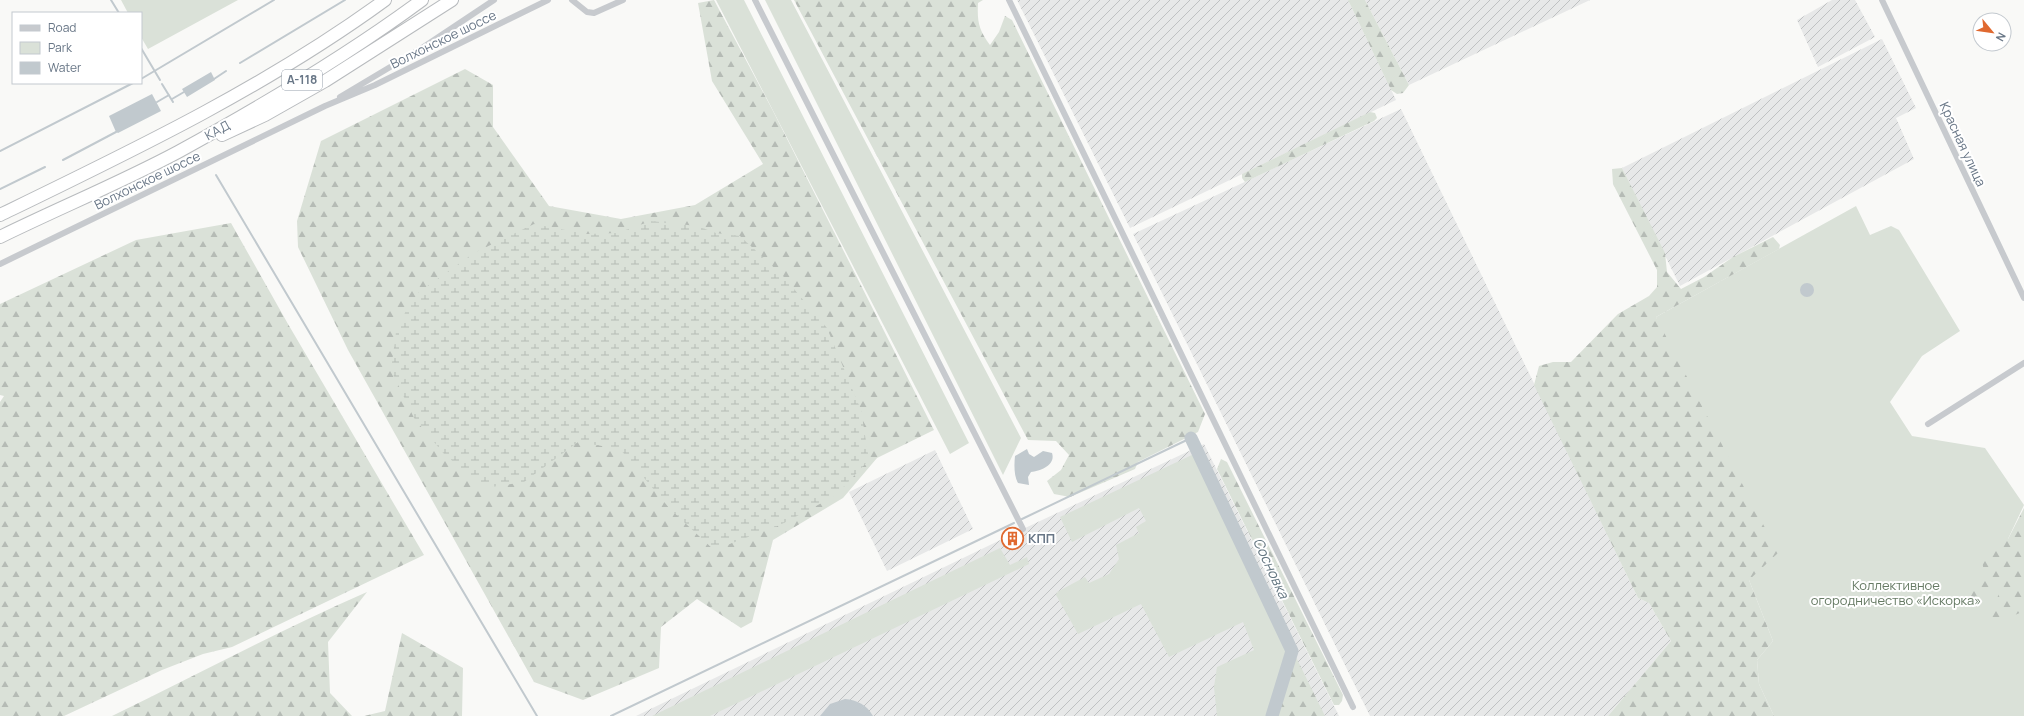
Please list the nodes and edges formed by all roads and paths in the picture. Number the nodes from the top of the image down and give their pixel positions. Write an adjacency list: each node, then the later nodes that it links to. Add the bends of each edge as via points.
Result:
1 (384, 0): 15 (highway, КАД / А-118, via 312,49 166,133)
2 (422, 0): 14 (highway, КАД / А-118, via 343,55)
3 (452, 0): 14 (highway, via 332,77 265,114 231,131)
4 (494, 0): 13 (street, Волхонское шоссе, via 422,48)
5 (548, 0): 13 (street, Волхонское шоссе, via 375,85)
6 (572, 0): 12 (street)
7 (580, 0): 12 (street)
8 (623, 0): 12 (street, via 594,13 587,12)
9 (755, 0): 21 (street)
10 (1009, 0): 22 (street)
11 (1882, 0): 18 (street, Красная улица)
12 (581, 7)
13 (325, 106): 17 (street, Волхонское шоссе)
14 (176, 152): 16 (highway, КАД / А-118)
15 (0, 214)
16 (0, 237)
17 (0, 264)
18 (2024, 298)
19 (2024, 363): 20 (street)
20 (1928, 424)
21 (1022, 529)
22 (1353, 707)

